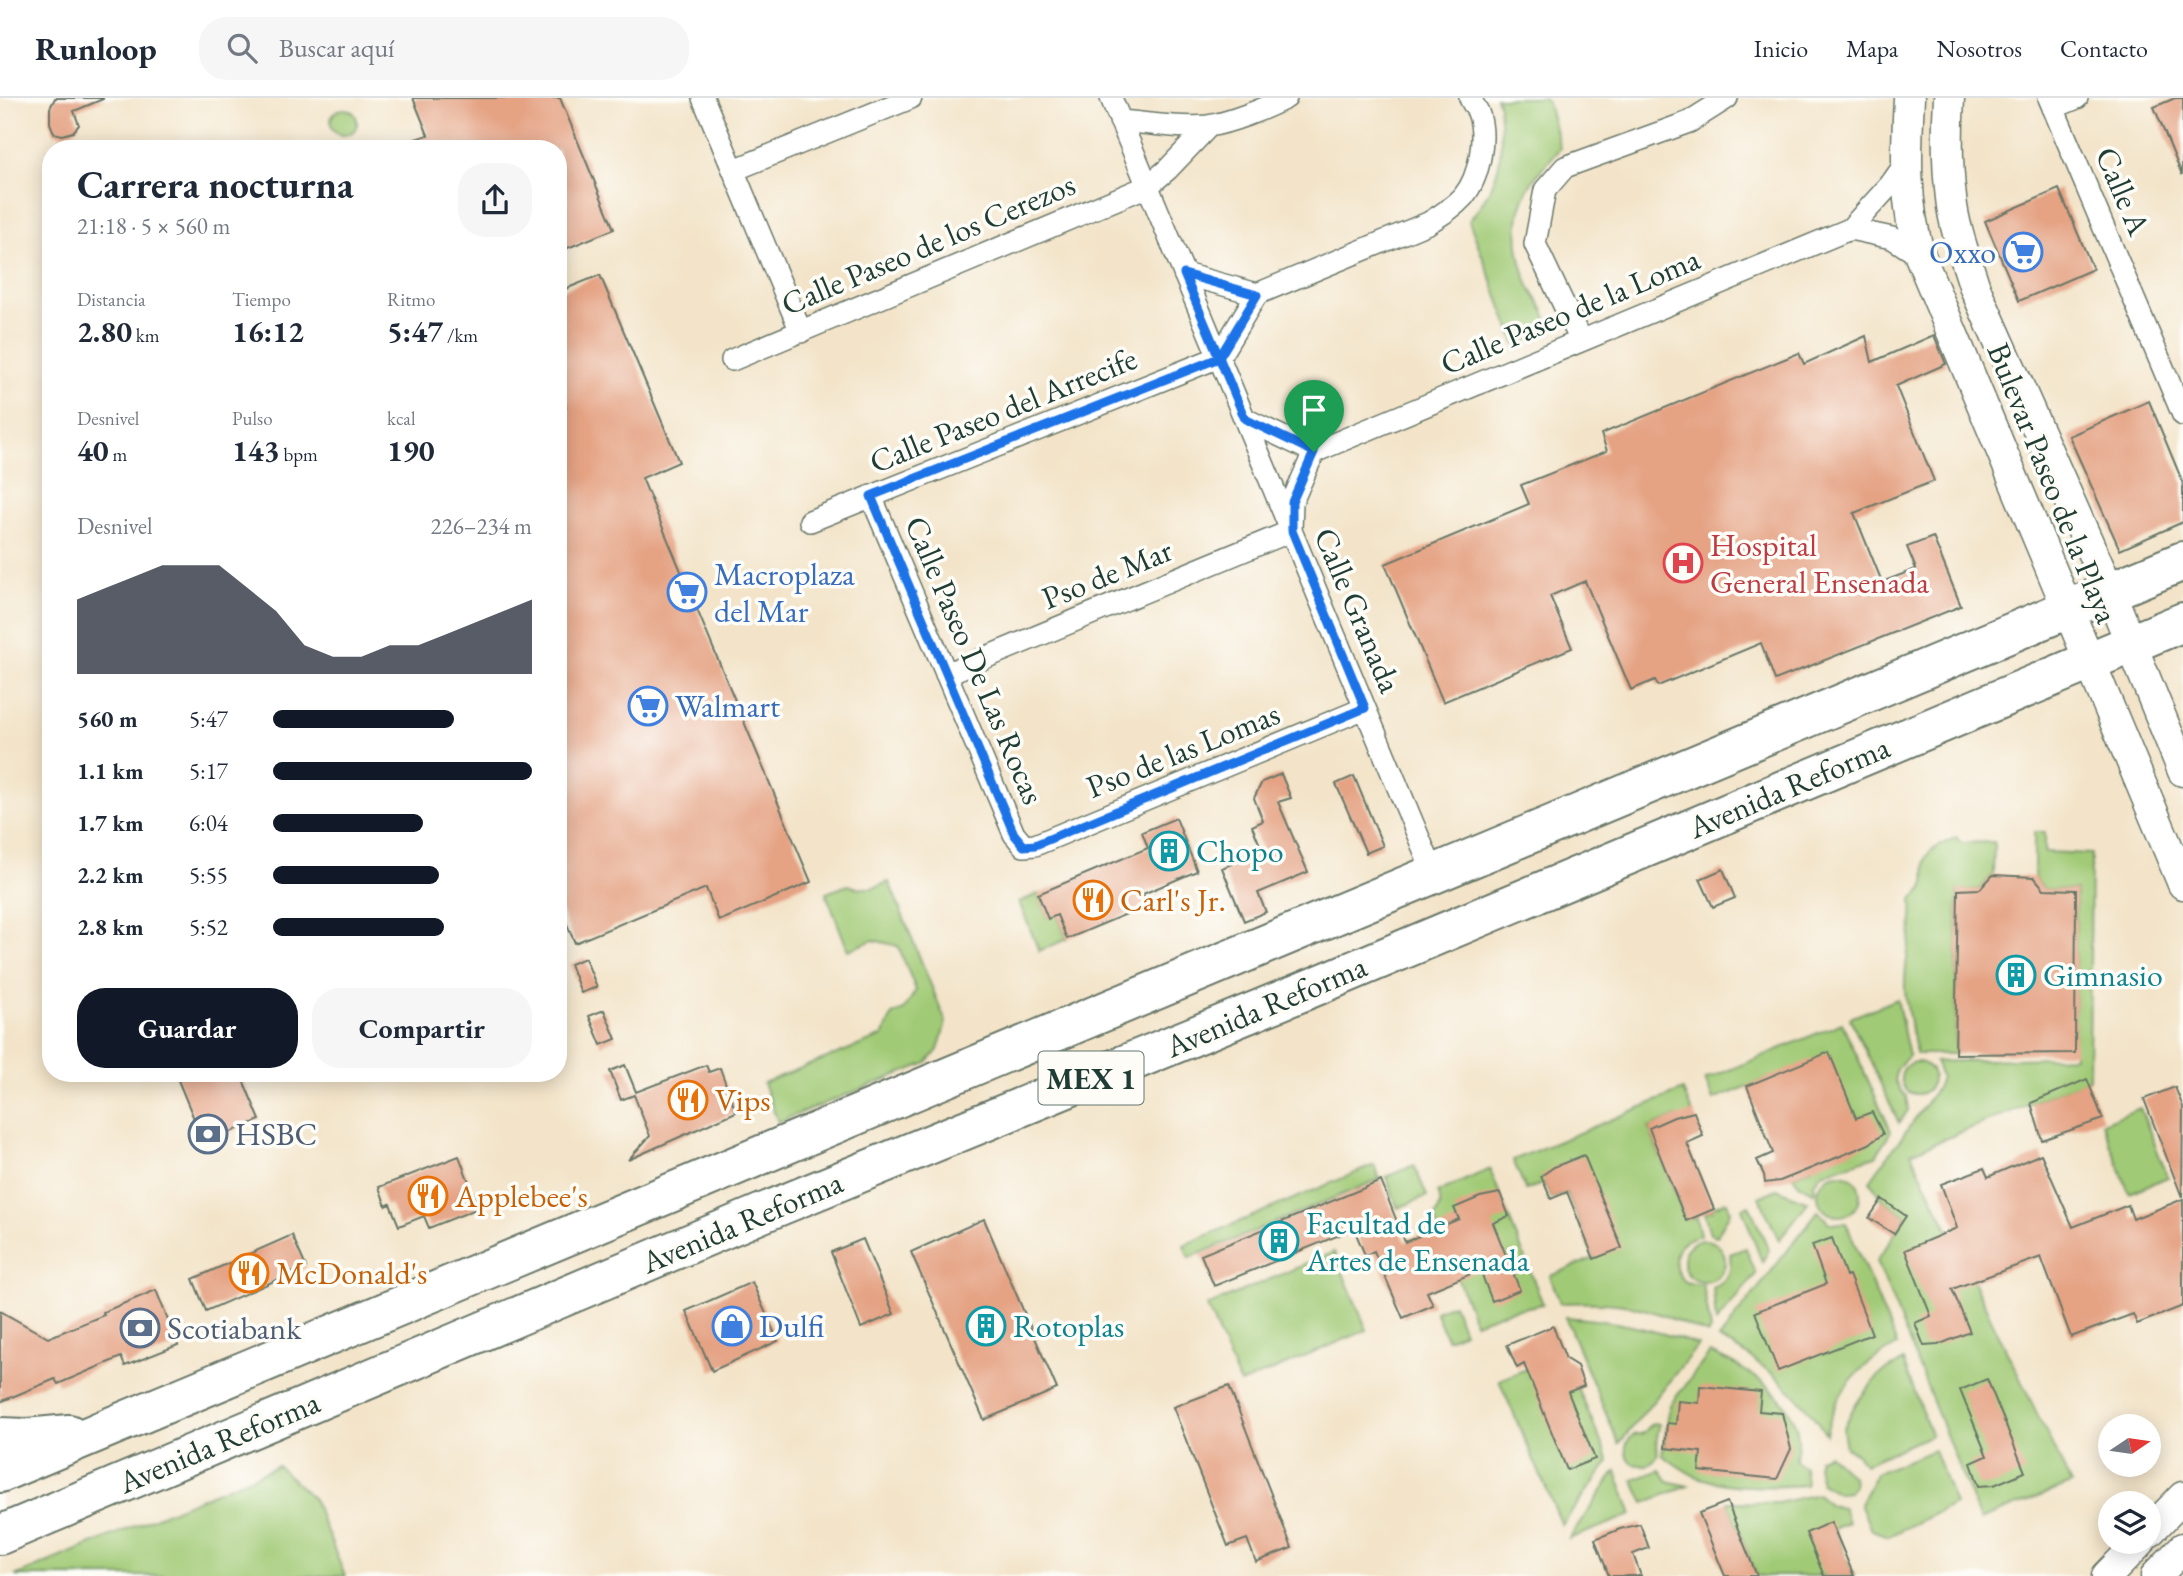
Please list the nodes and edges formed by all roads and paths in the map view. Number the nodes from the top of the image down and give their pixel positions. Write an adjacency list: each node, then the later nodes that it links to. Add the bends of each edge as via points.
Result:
1 (703, 98): 14 (street)
2 (911, 98): 14 (street)
3 (1111, 98): 11 (street, Calle Granada)
4 (1286, 98): 12 (street)
5 (1470, 98): 19 (street, via 1479,114 1482,146 1475,178 1450,209 1428,223)
6 (1727, 98): 22 (street, via 1689,122 1565,167 1545,190 1535,244)
7 (1909, 98): 13 (main road, Bulevar Paseo de la Playa)
8 (1949, 98): 23 (main road, Bulevar Paseo de la Playa, via 1951,200 1975,288)
9 (2077, 98): 10 (street)
10 (2051, 103): 26 (street, Calle A)
11 (1120, 121): 12 (street); 15 (street, Calle Granada)
12 (1209, 126): 15 (street)
13 (1905, 164): 16 (street, Calle Paseo de la Loma); 17 (main road, Bulevar Paseo de la Playa)
14 (734, 170): 21 (street)
15 (1148, 186): 18 (street, Calle Granada); 21 (street, Calle Paseo de los Cerezos)
16 (1850, 229): 17 (street, via 1892,238); 22 (street, Calle Paseo de la Loma)
17 (1920, 256): 20 (main road, Bulevar Paseo de la Playa)
18 (1184, 274): 19 (street); 24 (street, Calle Granada)
19 (1257, 295): 24 (street)
20 (1943, 309): 23 (main road, via 1950,293 1961,293 1987,339); 34 (main road, Bulevar Paseo de la Playa)
21 (801, 332): 25 (street, Calle Paseo de los Cerezos)
22 (1581, 341): 28 (street, Calle Paseo de la Loma)
23 (2002, 349): 33 (main road, Bulevar Paseo de la Playa)
24 (1219, 358): 27 (street, Calle Granada); 29 (street, Calle Paseo del Arrecife)
25 (732, 360)
26 (2183, 415)
27 (1245, 419): 28 (street); 31 (street, Calle Granada)
28 (1314, 452): 31 (street, via 1292,502)
29 (871, 496): 30 (street, Calle Paseo del Arrecife); 38 (street, Calle Paseo De Las Rocas)
30 (810, 521)
31 (1292, 531): 38 (street, Pso de Mar); 39 (street, Calle Granada)
32 (2183, 561): 33 (highway, Avenida Reforma / MEX 1)
33 (2110, 592): 34 (highway, Avenida Reforma / MEX 1); 36 (main road, Bulevar Paseo de la Playa)
34 (2068, 609): 37 (main road, Bulevar Paseo de la Playa); 42 (highway, Avenida Reforma / MEX 1)
35 (2183, 622): 36 (highway, Avenida Reforma / MEX 1)
36 (2131, 643): 37 (highway, Avenida Reforma / MEX 1); 40 (main road, Bulevar Paseo de la Playa)
37 (2088, 661): 43 (main road, Bulevar Paseo de la Playa); 44 (highway, Avenida Reforma / MEX 1)
38 (946, 674): 41 (street, Calle Paseo De Las Rocas, via 1014,834)
39 (1365, 708): 41 (street, Pso de las Lomas); 42 (street, Calle Granada)
40 (2183, 771)
41 (1024, 846)
42 (1434, 874): 44 (highway, via 1442,892 1433,910 1354,944); 45 (highway, Avenida Reforma / MEX 1)
43 (2183, 884)
44 (1330, 980): 50 (highway, Avenida Reforma / MEX 1, via 760,1214)
45 (105, 1430): 46 (highway); 47 (highway, Avenida Reforma / MEX 1)
46 (0, 1437)
47 (0, 1473)
48 (2182, 1499): 49 (main road)
49 (2161, 1520)
50 (0, 1535)
51 (2183, 1548): 54 (main road)
52 (2128, 1554): 53 (main road)
53 (2107, 1576)
54 (2156, 1576)

